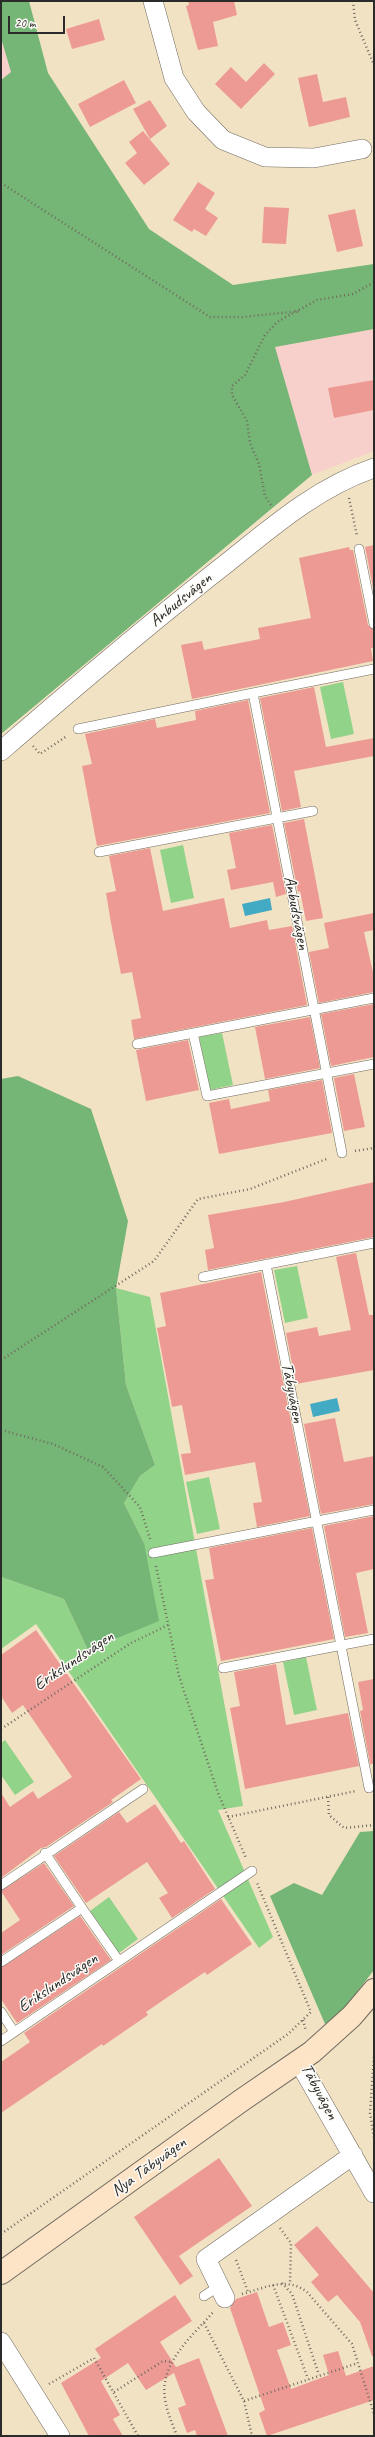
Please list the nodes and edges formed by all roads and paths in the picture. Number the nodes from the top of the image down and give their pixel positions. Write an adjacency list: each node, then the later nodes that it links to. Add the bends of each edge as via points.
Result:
1 (153, 1): 4 (street, via 174,78 196,112 223,140 265,156 314,158)
2 (353, 1): 3 (path, via 355,20)
3 (374, 65)
4 (362, 149)
5 (1, 183): 7 (path, via 210,317)
6 (374, 282): 7 (path, via 353,294 317,300)
7 (301, 311): 10 (path, via 277,322 265,335 245,375 232,386 232,396 247,421 265,496)
8 (374, 468): 9 (street, Anbudsvägen)
9 (346, 480): 10 (street, Anbudsvägen, via 303,503); 11 (path)
10 (280, 521): 16 (street, Anbudsvägen, via 196,587)
11 (359, 548): 12 (lane)
12 (374, 624)
13 (374, 669): 14 (lane)
14 (253, 693): 15 (lane); 19 (lane, Anbudsvägen)
15 (78, 729): 16 (path, via 40,754)
16 (22, 733): 17 (street, Anbudsvägen)
17 (1, 752)
18 (313, 811): 19 (lane)
19 (277, 818): 20 (lane); 22 (lane, Anbudsvägen)
20 (99, 852)
21 (374, 998): 22 (lane)
22 (314, 1009): 23 (lane); 26 (lane, Anbudsvägen)
23 (193, 1033): 24 (lane); 26 (lane, via 207,1096)
24 (137, 1044)
25 (374, 1064): 26 (lane)
26 (326, 1073): 28 (lane, Anbudsvägen)
27 (374, 1148): 28 (path)
28 (342, 1153): 32 (path, via 250,1188 198,1199 154,1261)
29 (374, 1243): 30 (lane)
30 (266, 1264): 31 (lane); 35 (lane, Täbyvägen)
31 (203, 1277)
32 (1, 1360)
33 (1, 1430): 36 (path, via 53,1444 103,1467 140,1507)
34 (374, 1510): 35 (lane)
35 (317, 1521): 36 (lane); 39 (lane, Täbyvägen)
36 (153, 1553): 37 (path)
37 (168, 1626): 41 (path, Erikslundsvägen, via 131,1642); 45 (path, via 179,1676)
38 (374, 1639): 39 (lane)
39 (341, 1646): 40 (lane); 42 (lane, Täbyvägen)
40 (223, 1668)
41 (1, 1729)
42 (369, 1788): 44 (path)
43 (143, 1789): 47 (lane)
44 (328, 1797): 45 (path); 46 (path, via 329,1815 344,1828)
45 (228, 1817): 48 (path)
46 (374, 1825)
47 (45, 1853): 49 (lane); 50 (lane, Erikslundsvägen)
48 (252, 1871): 51 (lane, Erikslundsvägen); 63 (path, via 311,2012 288,2034)
49 (1, 1885)
50 (82, 1908): 51 (lane, Erikslundsvägen); 52 (lane)
51 (119, 1961): 55 (lane, Erikslundsvägen)
52 (1, 1962)
53 (374, 1990): 58 (main road, Täbyvägen, via 352,2016)
54 (1, 2012): 55 (lane, Erikslundsvägen)
55 (14, 2032): 56 (lane, Erikslundsvägen)
56 (1, 2041)
57 (374, 2058): 59 (path, via 370,2113)
58 (299, 2062): 60 (street, Täbyvägen); 65 (main road, Nya Täbyvägen, via 242,2100)
59 (374, 2138)
60 (353, 2155): 61 (street, Täbyvägen); 70 (street, via 206,2259)
61 (374, 2193)
62 (278, 2225): 67 (path, via 291,2243)
63 (1, 2234)
64 (234, 2255): 69 (path)
65 (1, 2274)
66 (282, 2283): 67 (path); 68 (path); 75 (path, via 292,2294)
67 (290, 2284): 74 (path, via 299,2285 307,2292 352,2344)
68 (273, 2285): 69 (path); 76 (path)
69 (248, 2292): 70 (path)
70 (216, 2294): 71 (path)
71 (204, 2322): 73 (path); 79 (path)
72 (1, 2342): 77 (street)
73 (171, 2362): 78 (path, via 163,2361); 83 (path, via 164,2389 165,2402)
74 (358, 2363): 75 (path); 80 (path)
75 (319, 2375): 76 (path)
76 (308, 2379): 79 (path)
77 (34, 2392): 78 (path, via 94,2358); 81 (street)
78 (114, 2392): 82 (path)
79 (244, 2401): 84 (path)
80 (374, 2414)
81 (60, 2436)
82 (138, 2436)
83 (177, 2436)
84 (252, 2436)

